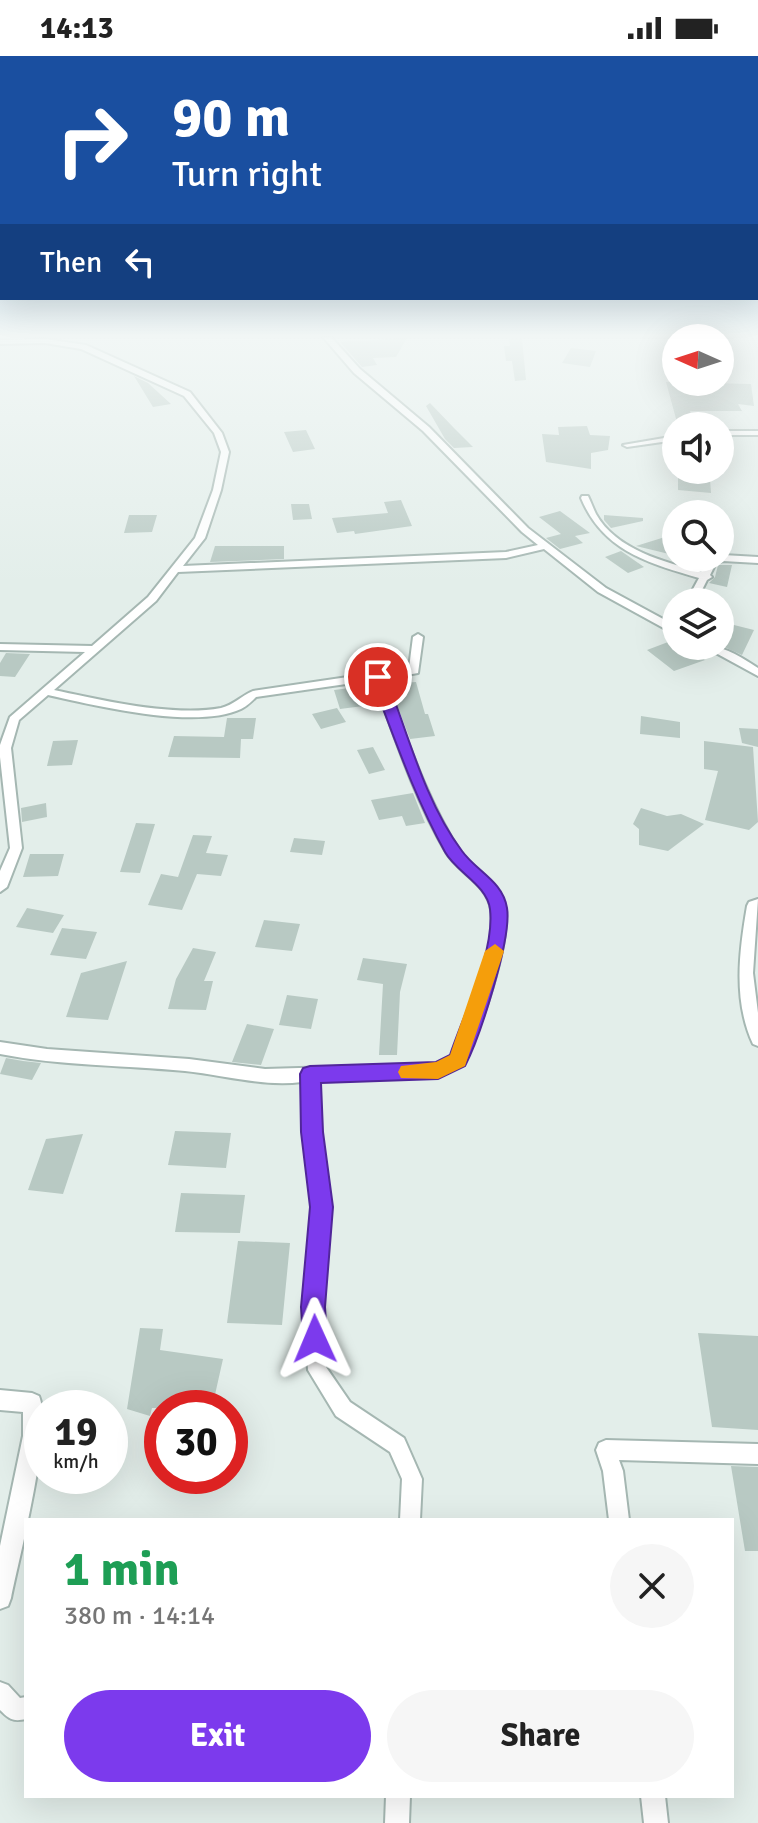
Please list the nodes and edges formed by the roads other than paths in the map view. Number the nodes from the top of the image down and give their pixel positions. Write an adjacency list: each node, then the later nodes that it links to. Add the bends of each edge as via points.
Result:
1 (207, 419): 10 (street, via 225,452 200,538)
2 (415, 419): 8 (street)
3 (734, 433): 4 (street)
4 (758, 433)
5 (662, 440): 6 (street)
6 (627, 445)
7 (585, 498): 11 (street, via 588,511 626,548 649,561)
8 (546, 546): 10 (street, via 506,555); 13 (street, via 602,590)
9 (758, 560): 11 (street, via 712,561)
10 (176, 569): 16 (street, via 152,599)
11 (707, 577): 12 (street)
12 (700, 588)
13 (662, 621)
14 (418, 637): 19 (street, via 414,671)
15 (0, 647): 16 (street)
16 (95, 649): 20 (street)
17 (734, 658): 18 (street)
18 (758, 673)
19 (378, 677): 20 (street, via 253,694 237,707 215,712 103,705); 25 (street, via 428,808 456,857 490,889 498,906 499,939 458,1060 438,1070)
20 (45, 691): 21 (street, via 14,719 5,748 17,829 16,848)
21 (0, 887)
22 (758, 904): 23 (street, via 744,972)
23 (758, 1040)
24 (0, 1048): 25 (street, via 32,1055 188,1065 285,1080)
25 (310, 1074): 28 (street, via 321,1207 313,1307 317,1370 343,1409 397,1445 412,1479)
26 (0, 1400): 30 (street, via 32,1403 33,1436)
27 (758, 1454): 29 (street, via 606,1450)
28 (410, 1518)
29 (619, 1518)
30 (0, 1598)
31 (0, 1693): 32 (street, via 16,1710)
32 (24, 1708)
33 (398, 1798): 35 (street)
34 (653, 1798): 36 (street)
35 (397, 1823)
36 (656, 1823)

